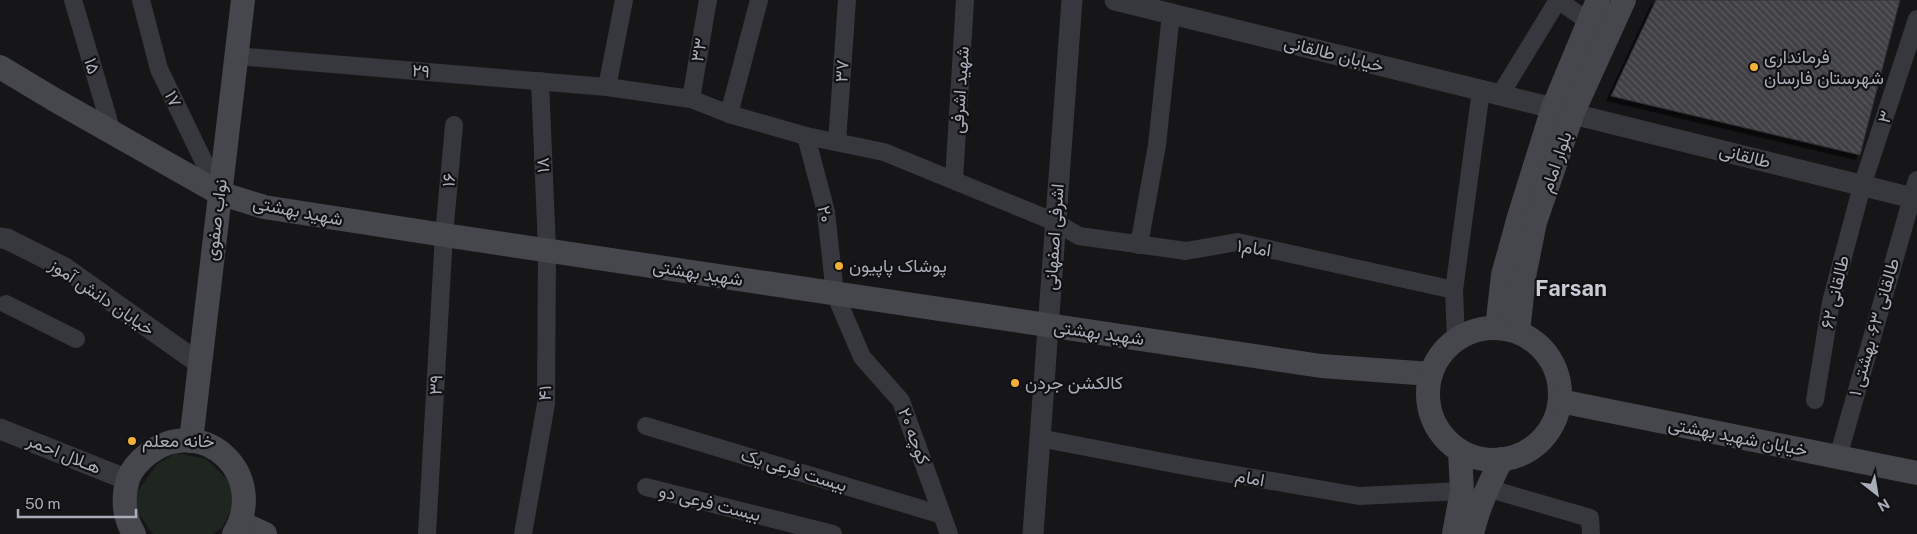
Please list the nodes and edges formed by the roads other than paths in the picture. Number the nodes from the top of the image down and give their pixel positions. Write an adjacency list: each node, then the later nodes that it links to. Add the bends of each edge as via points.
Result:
1 (73, 0): 26 (street, ۱۵)
2 (141, 0): 32 (street, ۱۷, via 159,69)
3 (243, 0): 17 (main road, نواب صفوی)
4 (624, 0): 20 (street)
5 (708, 0): 22 (street, ۳۳)
6 (758, 0): 24 (street)
7 (847, 0): 28 (street, ۳۷)
8 (965, 0): 29 (street, شهید اشرفی)
9 (1072, 0): 33 (street, اشرفی اصفهانی)
10 (1115, 0): 14 (street, خیابان طالقانی)
11 (1558, 0): 16 (street); 21 (street)
12 (1598, 0): 16 (main road, بلوار امام)
13 (1624, 0): 23 (main road, بلوار امام)
14 (1171, 14): 21 (street, خیابان طالقانی); 36 (street, via 1157,145)
15 (1917, 19): 30 (street, ۳)
16 (1589, 22): 23 (main road, بلوار امام)
17 (236, 56): 19 (street, ۲۹); 32 (main road, نواب صفوی)
18 (0, 67): 26 (main road, شهید بهشتی)
19 (540, 81): 20 (street, ۲۹); 37 (street, ۱۸)
20 (607, 87): 22 (street, ۲۹)
21 (1491, 92): 23 (street, خیابان طالقانی); 38 (street)
22 (691, 99): 24 (street, ۲۹)
23 (1563, 111): 30 (street, طالقانی); 42 (main road, بلوار امام, via 1524,276)
24 (729, 114): 27 (street, ۲۹)
25 (454, 125): 34 (street, ۱۶)
26 (112, 132): 32 (main road, شهید بهشتی)
27 (806, 136): 28 (street, ۲۹); 39 (street, ۲۰, via 826,212)
28 (837, 142): 29 (street, امام۱, via 884,152)
29 (954, 180): 33 (street, امام۱)
30 (1862, 186): 31 (street, طالقانی); 47 (street, طالقانی ۶۲, via 1831,302)
31 (1915, 192): 54 (street, طالقانی ۶۳- بهشتی ۱)
32 (219, 193): 34 (main road, شهید بهشتی, via 264,207); 45 (main road, نواب صفوی)
33 (1055, 222): 36 (street, امام۱, via 1079,236); 41 (street, اشرفی اصفهانی)
34 (444, 235): 37 (main road, شهید بهشتی); 65 (street, ۳۹)
35 (0, 238): 45 (street, خیابان دانش آموز, via 65,268)
36 (1140, 246): 38 (street, امام۱, via 1186,251 1237,242)
37 (547, 250): 39 (main road, شهید بهشتی); 66 (street, ۴۱, via 546,404)
38 (1454, 290): 44 (street)
39 (835, 294): 41 (main road, شهید بهشتی); 61 (street, کوچه ۲۰, via 862,357 901,401)
40 (2, 306): 43 (street)
41 (1047, 325): 46 (main road, شهید بهشتی, via 1321,366); 51 (street, اشرفی اصفهانی)
42 (1507, 330): 44 (main road, via 1475,330); 48 (main road, via 1537,343 1551,360 1559,380)
43 (76, 339)
44 (1456, 340): 46 (main road, via 1440,355)
45 (200, 364): 52 (main road, نواب صفوی)
46 (1430, 374): 53 (main road, via 1428,396 1432,418 1443,437)
47 (1814, 400)
48 (1560, 401): 54 (main road, خیابان شهید بهشتی); 55 (main road, via 1554,422 1541,440 1523,453)
49 (646, 426): 61 (street, بیست فرعی یک)
50 (0, 429): 57 (street, هـلال احمر)
51 (1039, 438): 60 (street, امام, via 1190,468 1359,496); 69 (street, اشرفی اصفهانی)
52 (191, 441): 57 (main road, via 173,441 156,447 142,458); 62 (main road, via 225,455 236,470 244,486 245,505)
53 (1460, 451): 55 (main road, via 1480,458); 60 (main road)
54 (1838, 457): 56 (main road, خیابان شهید بهشتی)
55 (1502, 459): 59 (main road)
56 (1917, 473)
57 (128, 480): 63 (main road, via 124,507 128,525)
58 (646, 487): 67 (street, بیست فرعی دو)
59 (1487, 488): 71 (main road); 72 (street, via 1590,518)
60 (1462, 490): 70 (main road)
61 (942, 515): 68 (street, کوچه ۲۰)
62 (238, 528): 64 (main road)
63 (134, 534)
64 (265, 534)
65 (427, 534)
66 (523, 534)
67 (833, 534)
68 (949, 534)
69 (1033, 534)
70 (1454, 534)
71 (1472, 534)
72 (1591, 534)

